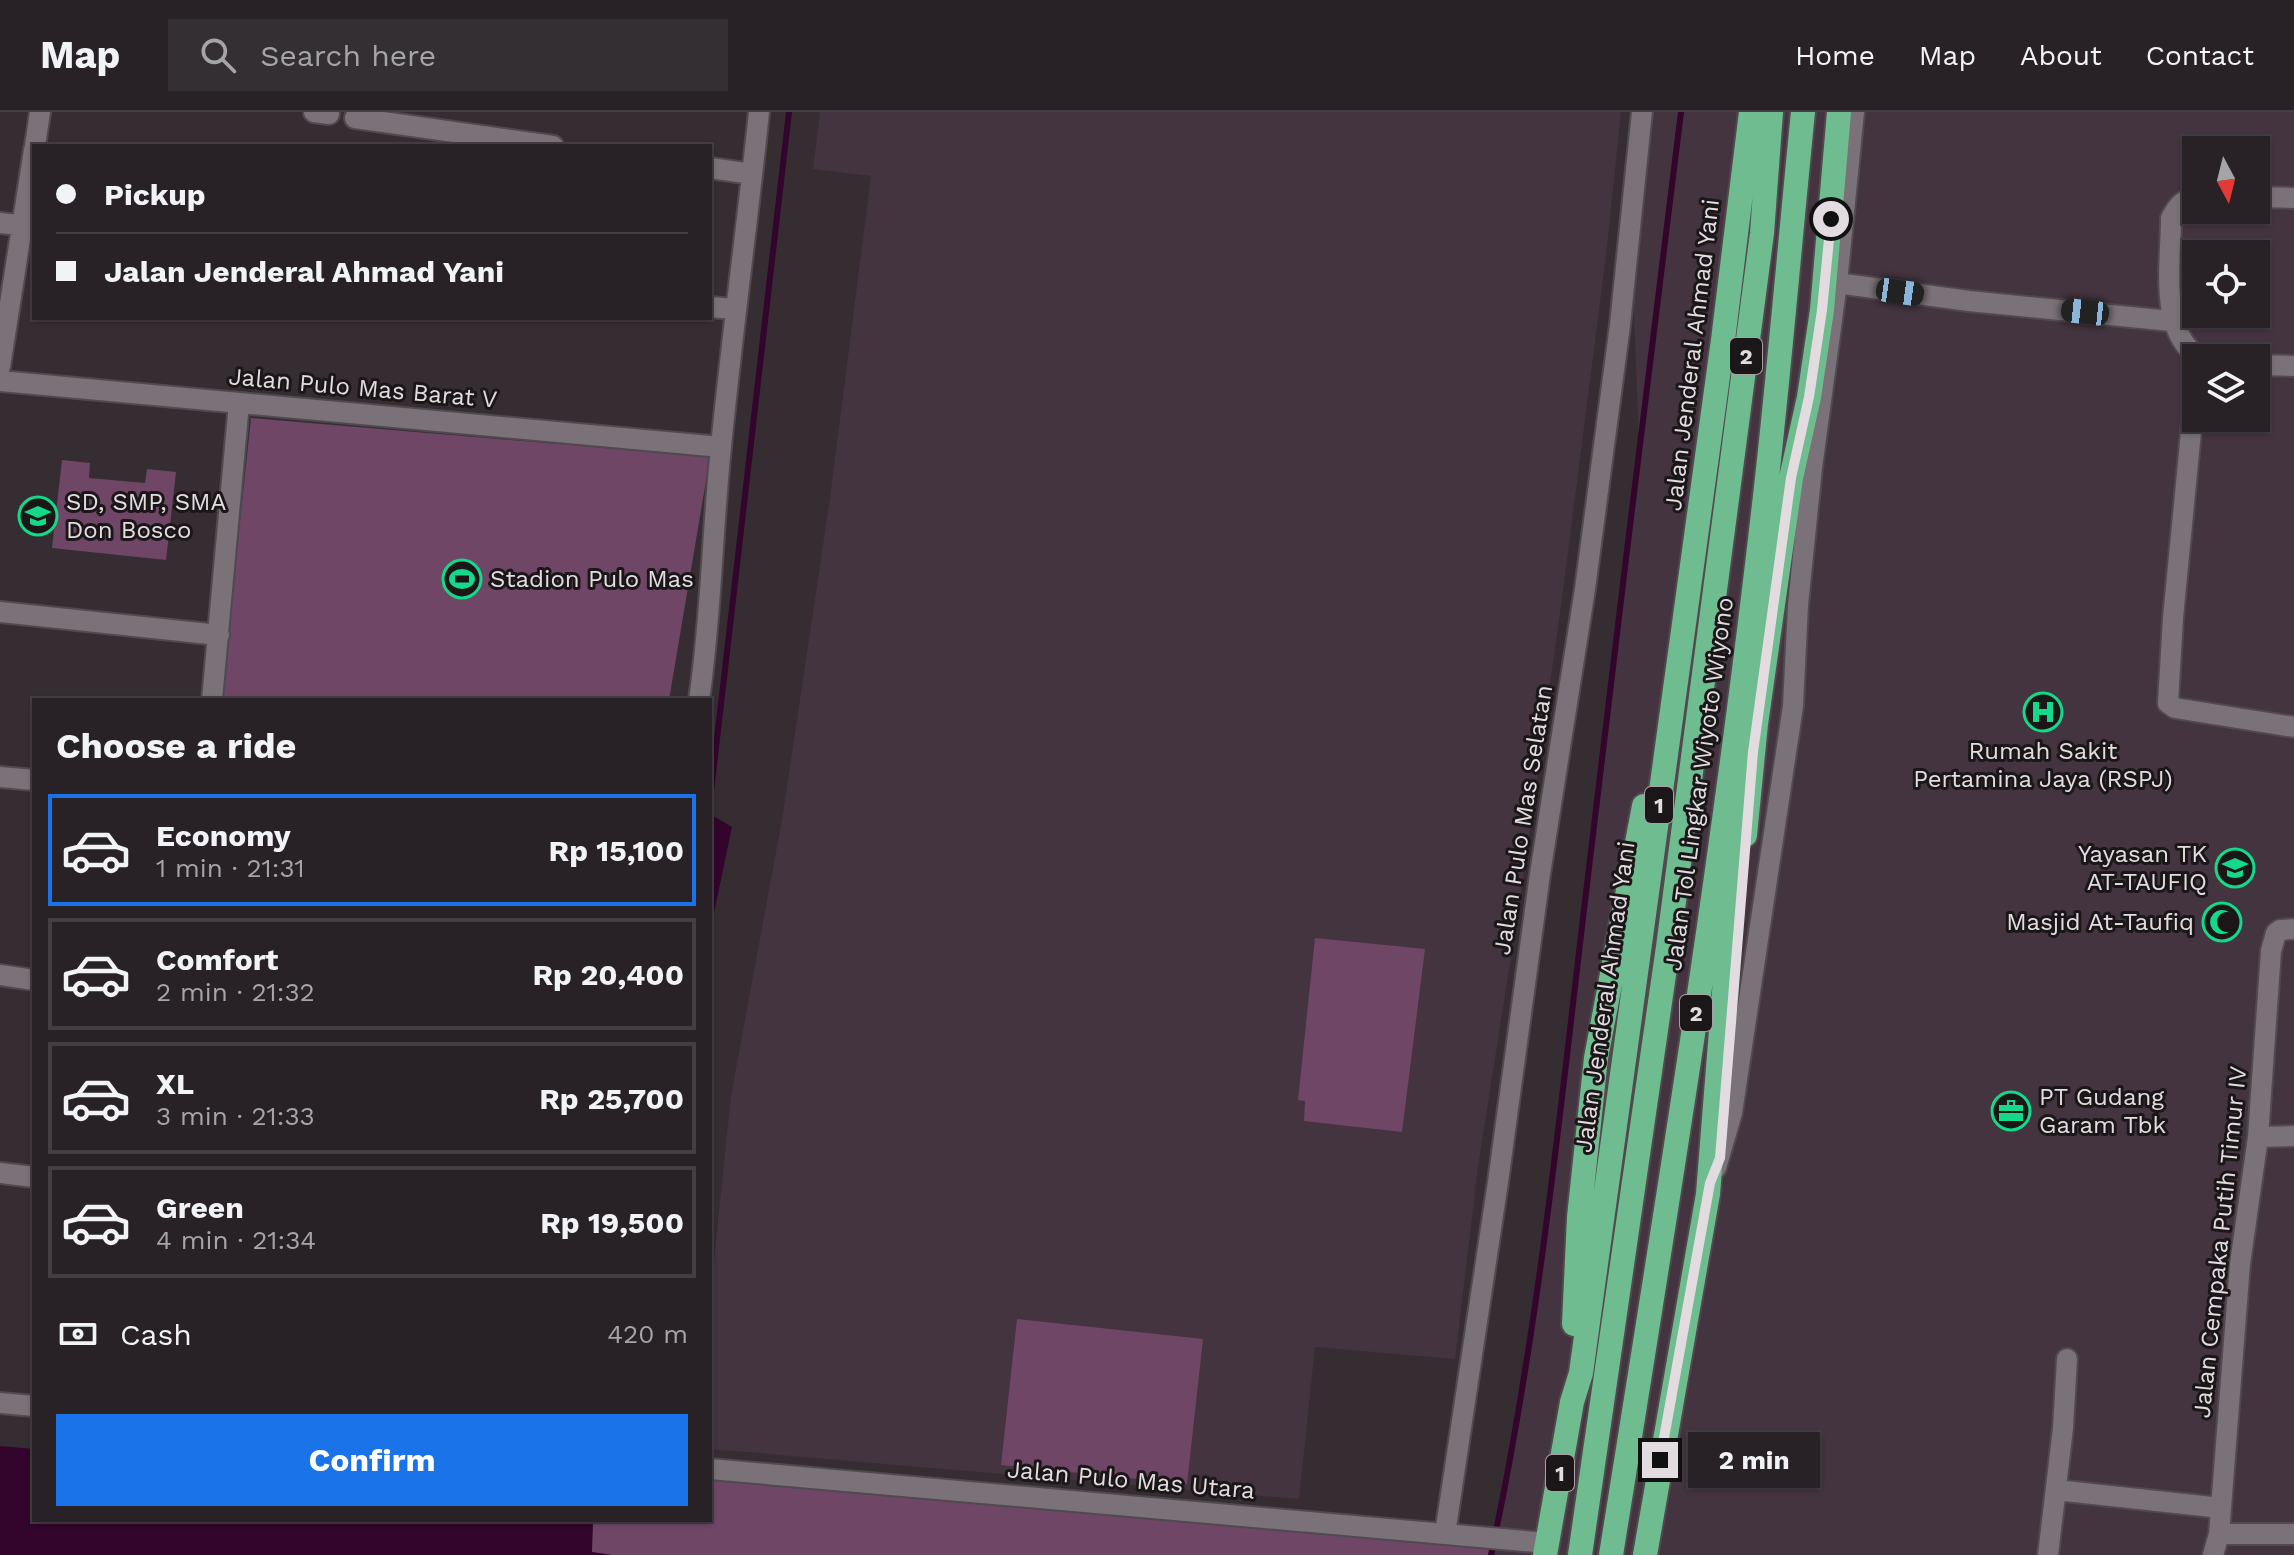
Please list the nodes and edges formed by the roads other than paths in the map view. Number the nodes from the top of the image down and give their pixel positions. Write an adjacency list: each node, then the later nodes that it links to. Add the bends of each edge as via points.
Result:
1 (40, 112): 12 (street)
2 (759, 112): 16 (street)
3 (1642, 112): 57 (street, Jalan Pulo Mas Selatan, via 1587,575)
4 (1737, 112): 51 (highway, via 1721,282 1647,792 1596,1058 1568,1372)
5 (1751, 112): 51 (highway, Jalan Jenderal Ahmad Yani / 1, via 1581,1373)
6 (1771, 112): 61 (highway, Jalan Tol Lingkar Wiyoto Wiyono / 2, via 1762,233 1674,900)
7 (1803, 112): 62 (highway, Jalan Tol Lingkar Wiyoto Wiyono / 2, via 1768,469 1737,714 1687,1077)
8 (1816, 112): 49 (highway, via 1794,336 1740,744)
9 (1839, 112): 46 (highway, via 1822,310 1788,500 1749,780)
10 (1854, 112): 22 (street)
11 (355, 118): 13 (street)
12 (35, 144)
13 (539, 144)
14 (712, 168): 16 (street)
15 (32, 174): 21 (street)
16 (752, 174): 24 (street)
17 (2270, 197): 18 (street)
18 (2294, 198)
19 (2182, 203): 25 (street, via 2171,218)
20 (0, 223): 21 (street)
21 (28, 227): 29 (street)
22 (1837, 283): 25 (street); 46 (street, via 1812,468 1793,706 1732,1113)
23 (712, 307): 24 (street)
24 (734, 309): 33 (street)
25 (2171, 321): 26 (street)
26 (2184, 344)
27 (2270, 365): 28 (street)
28 (2294, 366)
29 (0, 367)
30 (0, 381): 31 (street, Jalan Pulo Mas Barat V)
31 (239, 403): 33 (street, Jalan Pulo Mas Barat V); 35 (street)
32 (2191, 432): 38 (street, via 2168,703)
33 (721, 447): 37 (street)
34 (0, 612): 35 (street)
35 (219, 635): 36 (street)
36 (212, 698)
37 (699, 698)
38 (2294, 727)
39 (0, 777): 40 (street)
40 (32, 780)
41 (2285, 931): 45 (street, Jalan Cempaka Putih Timur IV, via 2271,951)
42 (0, 975): 43 (street)
43 (32, 980)
44 (2294, 1136): 45 (street)
45 (2258, 1137): 56 (street, Jalan Cempaka Putih Timur IV, via 2240,1264)
46 (1720, 1158): 49 (street)
47 (0, 1173): 48 (street)
48 (32, 1177)
49 (1710, 1183): 63 (highway)
50 (2067, 1359): 55 (street)
51 (1572, 1402): 60 (highway, Jalan Jenderal Ahmad Yani / 1)
52 (0, 1403): 53 (street)
53 (32, 1406)
54 (712, 1469): 57 (street, Jalan Pulo Mas Utara)
55 (2056, 1490): 56 (street); 64 (street)
56 (2221, 1508): 58 (street, Jalan Cempaka Putih Timur IV)
57 (1449, 1534): 60 (street, Jalan Pulo Mas Utara)
58 (2219, 1534): 59 (street); 65 (street, Jalan Cempaka Putih Timur IV)
59 (2294, 1534)
60 (1540, 1547)
61 (1580, 1555)
62 (1611, 1555)
63 (1645, 1555)
64 (2048, 1555)
65 (2213, 1555)

